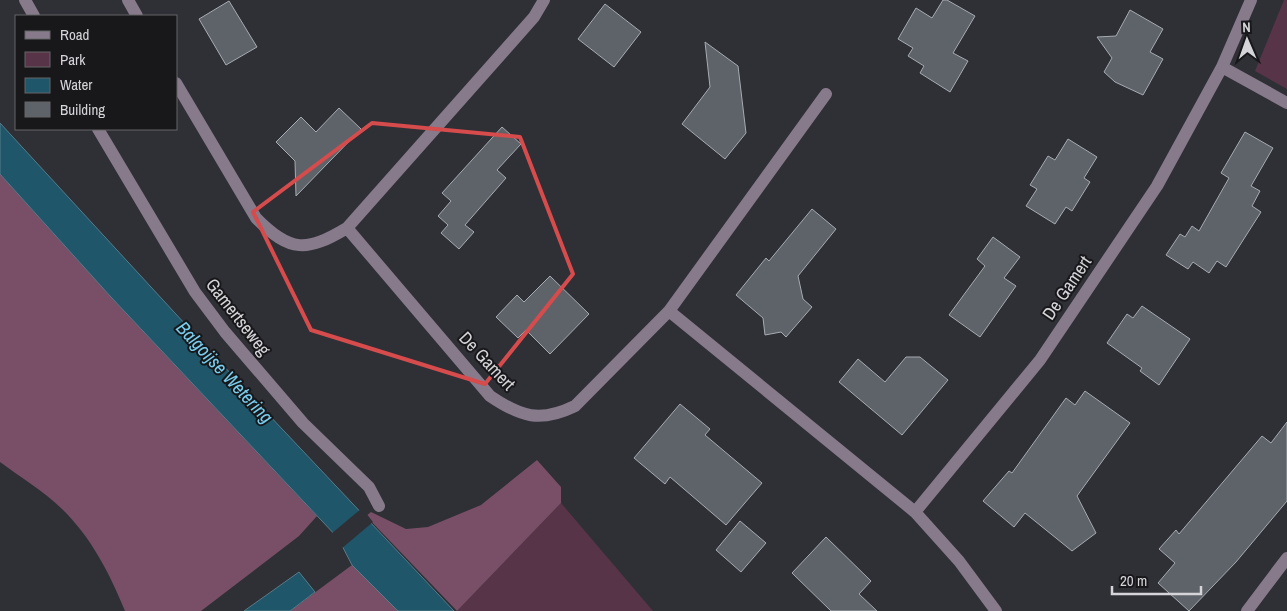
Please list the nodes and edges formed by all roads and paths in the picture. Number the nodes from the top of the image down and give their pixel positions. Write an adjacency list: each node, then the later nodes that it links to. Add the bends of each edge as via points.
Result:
1 (24, 0): 5 (street)
2 (128, 0): 6 (street)
3 (544, 0): 12 (street, via 534,17)
4 (1251, 0): 7 (street, De Gamert)
5 (33, 15)
6 (136, 15)
7 (1222, 67): 10 (street); 15 (street, De Gamert, via 1157,186 1040,360)
8 (178, 85): 12 (street, via 256,218 273,236 298,246 321,243)
9 (826, 94): 13 (street, De Gamert)
10 (1287, 103)
11 (99, 130): 14 (street, Gamertseweg, via 195,292 303,423 369,488)
12 (347, 228): 13 (street, De Gamert, via 490,396 514,412 536,416 559,414 575,406)
13 (669, 311): 15 (street)
14 (379, 506)
15 (915, 512): 17 (street, via 959,561)
16 (1287, 558): 18 (street)
17 (996, 611)
18 (1247, 611)

